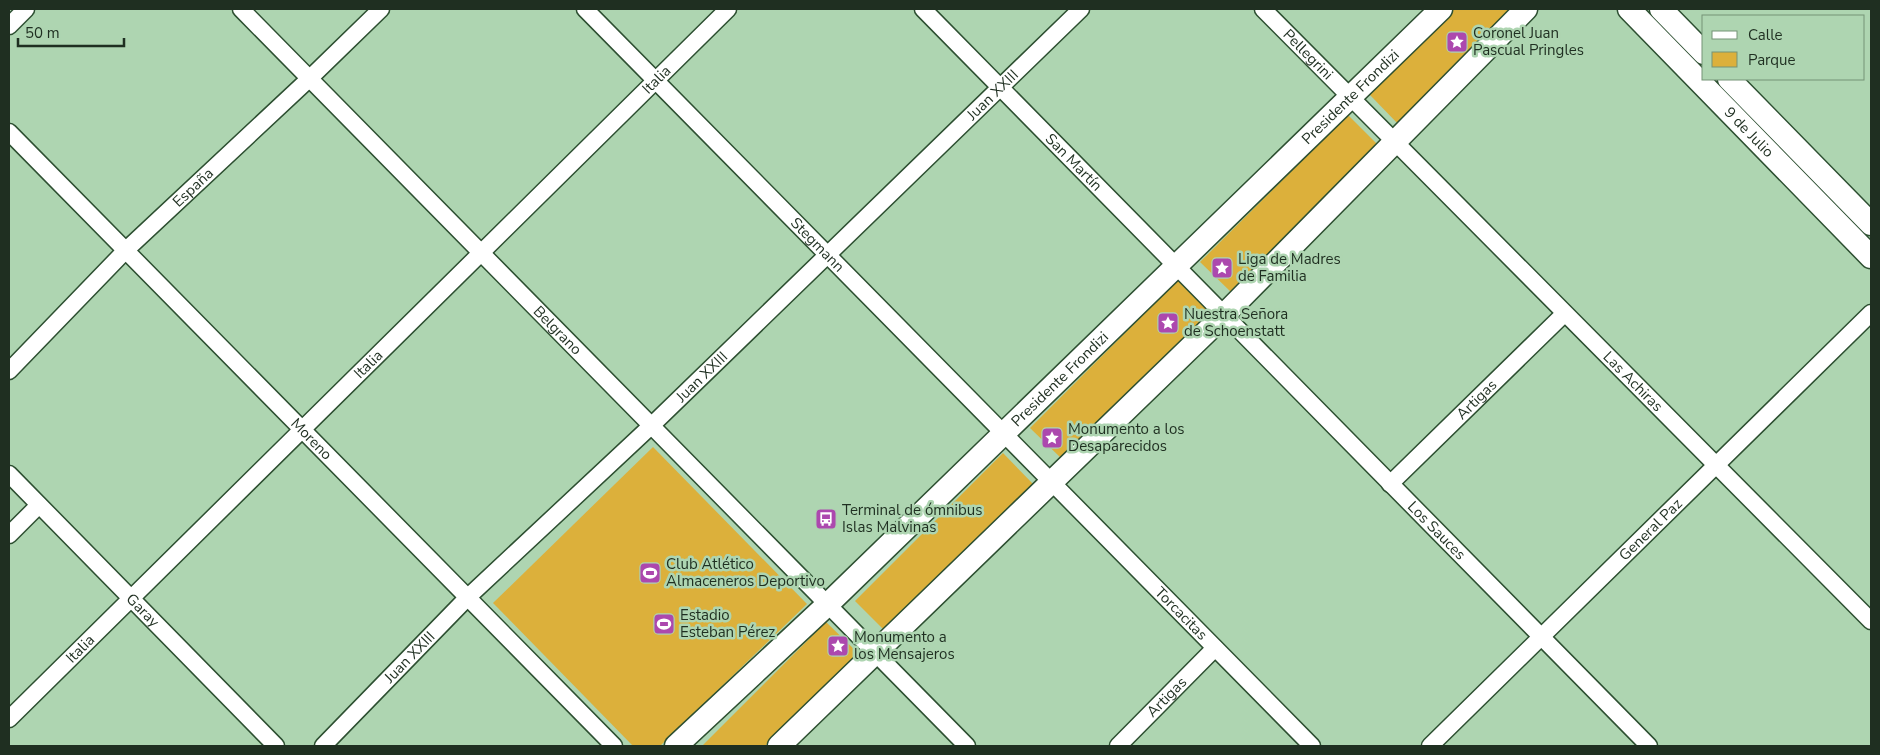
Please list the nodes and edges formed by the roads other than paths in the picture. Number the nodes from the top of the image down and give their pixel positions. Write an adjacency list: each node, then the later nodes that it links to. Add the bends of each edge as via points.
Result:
1 (26, 9): 13 (street)
2 (240, 9): 15 (street, Belgrano)
3 (381, 9): 15 (street, España)
4 (586, 9): 16 (street, Stegmann)
5 (728, 9): 16 (street, Italia)
6 (923, 9): 18 (street, San Martín)
7 (1081, 9): 18 (street, Juan XXIII)
8 (1263, 9): 19 (street, Pellegrini)
9 (1441, 9): 19 (main road, Presidente Frondizi)
10 (1526, 9): 23 (main road)
11 (1629, 9): 21 (main road, 9 de Julio)
12 (1661, 9): 14 (main road)
13 (9, 26)
14 (1702, 51)
15 (310, 78): 25 (street, España); 26 (street, Belgrano)
16 (655, 80): 26 (street, Italia); 27 (street, Stegmann)
17 (1730, 80): 20 (main road, 9 de Julio)
18 (1000, 87): 27 (street, Juan XXIII); 29 (street, San Martín)
19 (1350, 98): 23 (street, Pellegrini); 29 (main road, Presidente Frondizi)
20 (1762, 112): 21 (main road); 24 (main road, 9 de Julio)
21 (1746, 129): 28 (main road, 9 de Julio)
22 (9, 132): 25 (street, Moreno)
23 (1396, 142): 31 (street, Las Achiras); 32 (main road)
24 (1871, 224)
25 (126, 250): 33 (street, España); 35 (street, Moreno)
26 (481, 252): 34 (street, Belgrano); 35 (street, Italia)
27 (826, 254): 34 (street, Juan XXIII); 36 (street, Stegmann)
28 (1871, 256)
29 (1176, 266): 32 (street, San Martín); 36 (main road, Presidente Frondizi)
30 (1871, 313): 37 (street, General Paz)
31 (1564, 314): 37 (street, Las Achiras); 40 (street, Artigas)
32 (1224, 315): 39 (main road); 40 (street, Los Sauces)
33 (9, 371)
34 (651, 426): 43 (street, Juan XXIII); 45 (street, Belgrano)
35 (302, 429): 43 (street, Moreno); 44 (street, Italia)
36 (1002, 433): 39 (street, Stegmann); 45 (main road, Presidente Frondizi)
37 (1715, 466): 46 (street, Las Achiras); 47 (street, General Paz)
38 (9, 474): 41 (street, Garay)
39 (1050, 482): 48 (street, Torcacitas); 49 (main road)
40 (1390, 484): 47 (street, Los Sauces)
41 (40, 505): 42 (street); 44 (street, Garay)
42 (9, 535)
43 (468, 597): 52 (street, Juan XXIII); 53 (street, Moreno)
44 (131, 598): 50 (street, Italia); 51 (street, Garay)
45 (827, 605): 49 (street, Belgrano); 54 (main road, Presidente Frondizi)
46 (1871, 622)
47 (1541, 637): 59 (street, General Paz); 60 (street, Los Sauces)
48 (1215, 648): 57 (street, Artigas); 58 (street, Torcacitas)
49 (875, 653): 55 (main road); 56 (street, Belgrano)
50 (9, 719)
51 (276, 746)
52 (323, 746)
53 (614, 746)
54 (676, 746)
55 (779, 746)
56 (967, 746)
57 (1118, 746)
58 (1312, 746)
59 (1430, 746)
60 (1649, 746)

